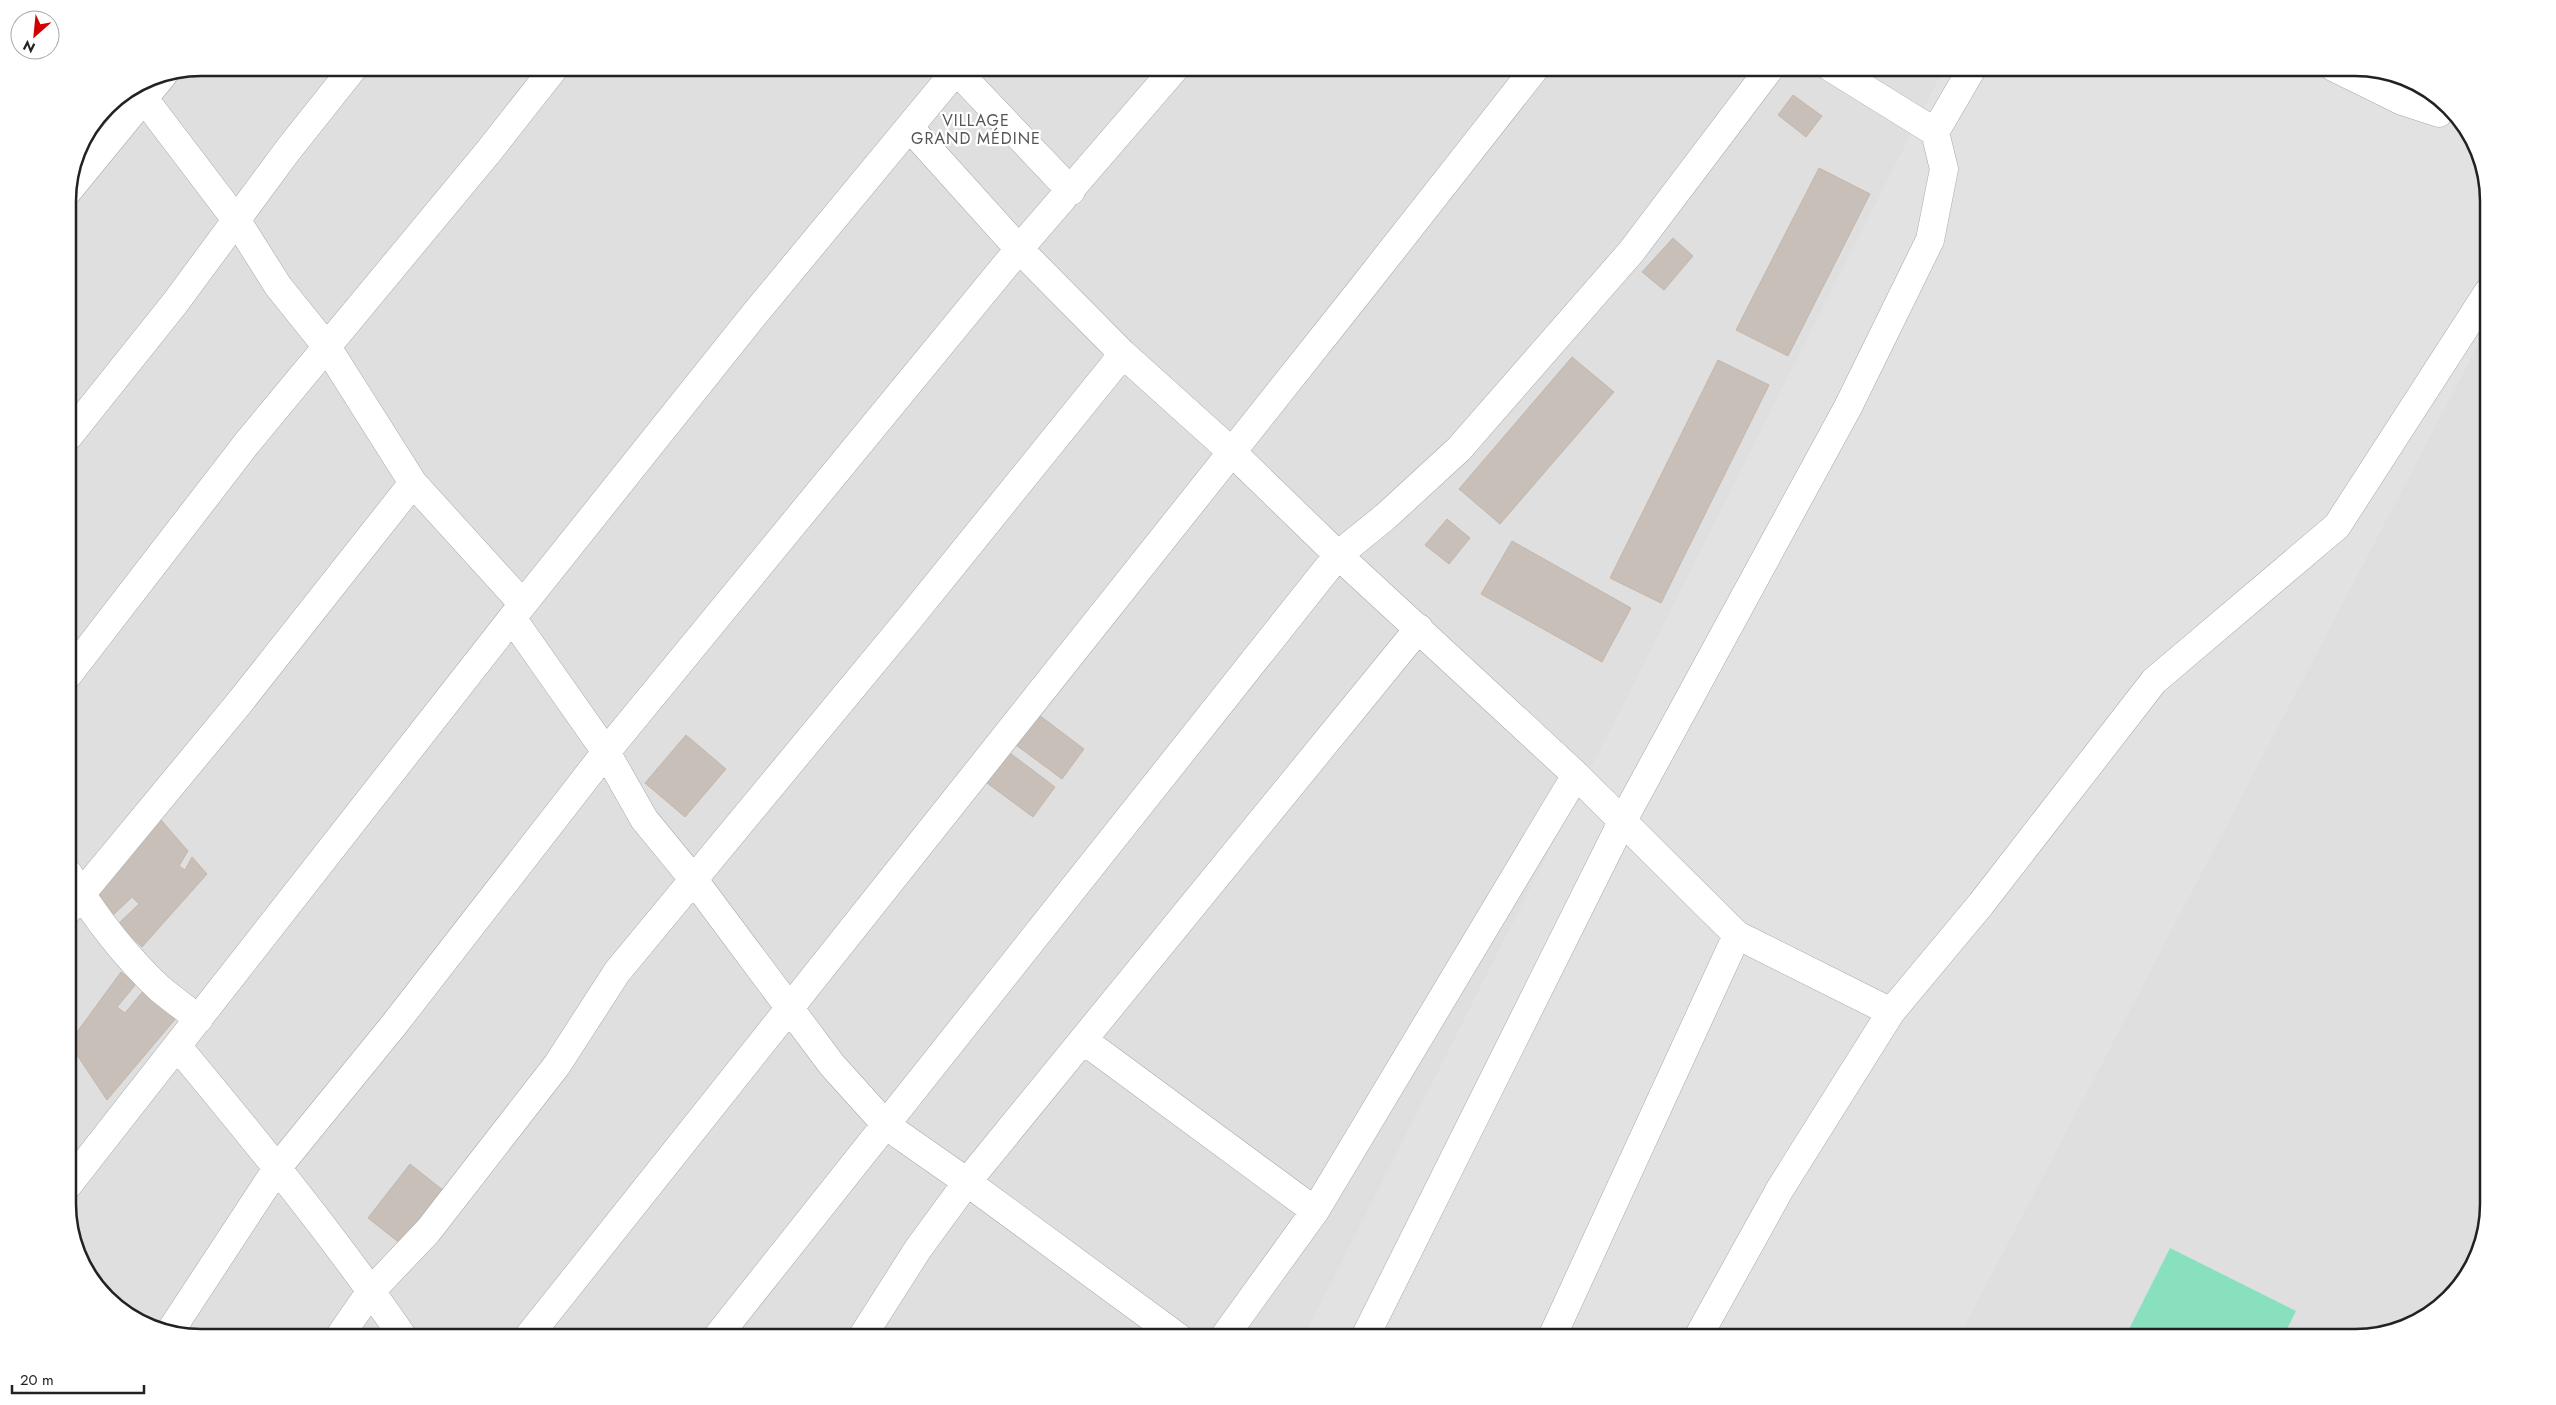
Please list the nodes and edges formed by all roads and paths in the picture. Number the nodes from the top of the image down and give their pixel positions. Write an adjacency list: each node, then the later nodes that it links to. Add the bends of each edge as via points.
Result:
1 (1529, 76): 23 (street)
2 (1765, 76): 25 (street, via 1631,252 1459,449)
3 (1844, 76): 14 (street)
4 (1968, 76): 14 (street)
5 (2350, 76): 12 (street, via 2402,101)
6 (347, 77): 17 (street, via 288,150)
7 (548, 77): 20 (street)
8 (950, 77): 13 (street)
9 (963, 77): 16 (street)
10 (1169, 77): 16 (street)
11 (140, 93): 15 (street); 17 (street)
12 (2440, 110)
13 (910, 128): 18 (street); 26 (street, via 753,316)
14 (1935, 132): 31 (street, via 1944,168 1930,240 1848,407)
15 (79, 176)
16 (1071, 191): 18 (street)
17 (237, 222): 20 (street, via 278,286); 22 (street)
18 (1019, 249): 21 (street); 29 (street)
19 (2479, 306): 37 (street, via 2337,526 2154,681 1981,904)
20 (327, 347): 24 (street); 28 (street, via 247,443)
21 (1123, 354): 23 (street); 32 (street)
22 (77, 426)
23 (1233, 453): 25 (street); 36 (street)
24 (413, 483): 26 (street); 33 (street, via 240,702)
25 (1338, 555): 27 (street); 41 (street)
26 (517, 611): 29 (street); 38 (street)
27 (1418, 628): 30 (street); 39 (street)
28 (77, 663)
29 (606, 752): 32 (street, via 644,819); 42 (street, via 393,1026)
30 (1576, 775): 31 (street); 45 (street)
31 (1622, 822): 35 (street); 55 (street)
32 (694, 880): 36 (street); 46 (street, via 617,972 557,1065 480,1166 428,1231)
33 (77, 886)
34 (77, 898): 38 (street, via 160,988)
35 (1736, 935): 37 (street); 56 (street)
36 (789, 1006): 41 (street, via 832,1065); 50 (street)
37 (1891, 1012): 57 (street, via 1780,1189)
38 (199, 1019): 40 (street)
39 (1083, 1040): 44 (street); 45 (street)
40 (178, 1047): 42 (street); 43 (street)
41 (887, 1126): 44 (street); 51 (street)
42 (278, 1167): 46 (street); 47 (street)
43 (77, 1174)
44 (967, 1182): 52 (street, via 918,1249); 53 (street)
45 (1315, 1211): 54 (street)
46 (371, 1291): 48 (street); 49 (street)
47 (174, 1325)
48 (344, 1329)
49 (397, 1329)
50 (535, 1329)
51 (725, 1329)
52 (868, 1329)
53 (1166, 1329)
54 (1230, 1329)
55 (1369, 1329)
56 (1556, 1329)
57 (1703, 1329)

